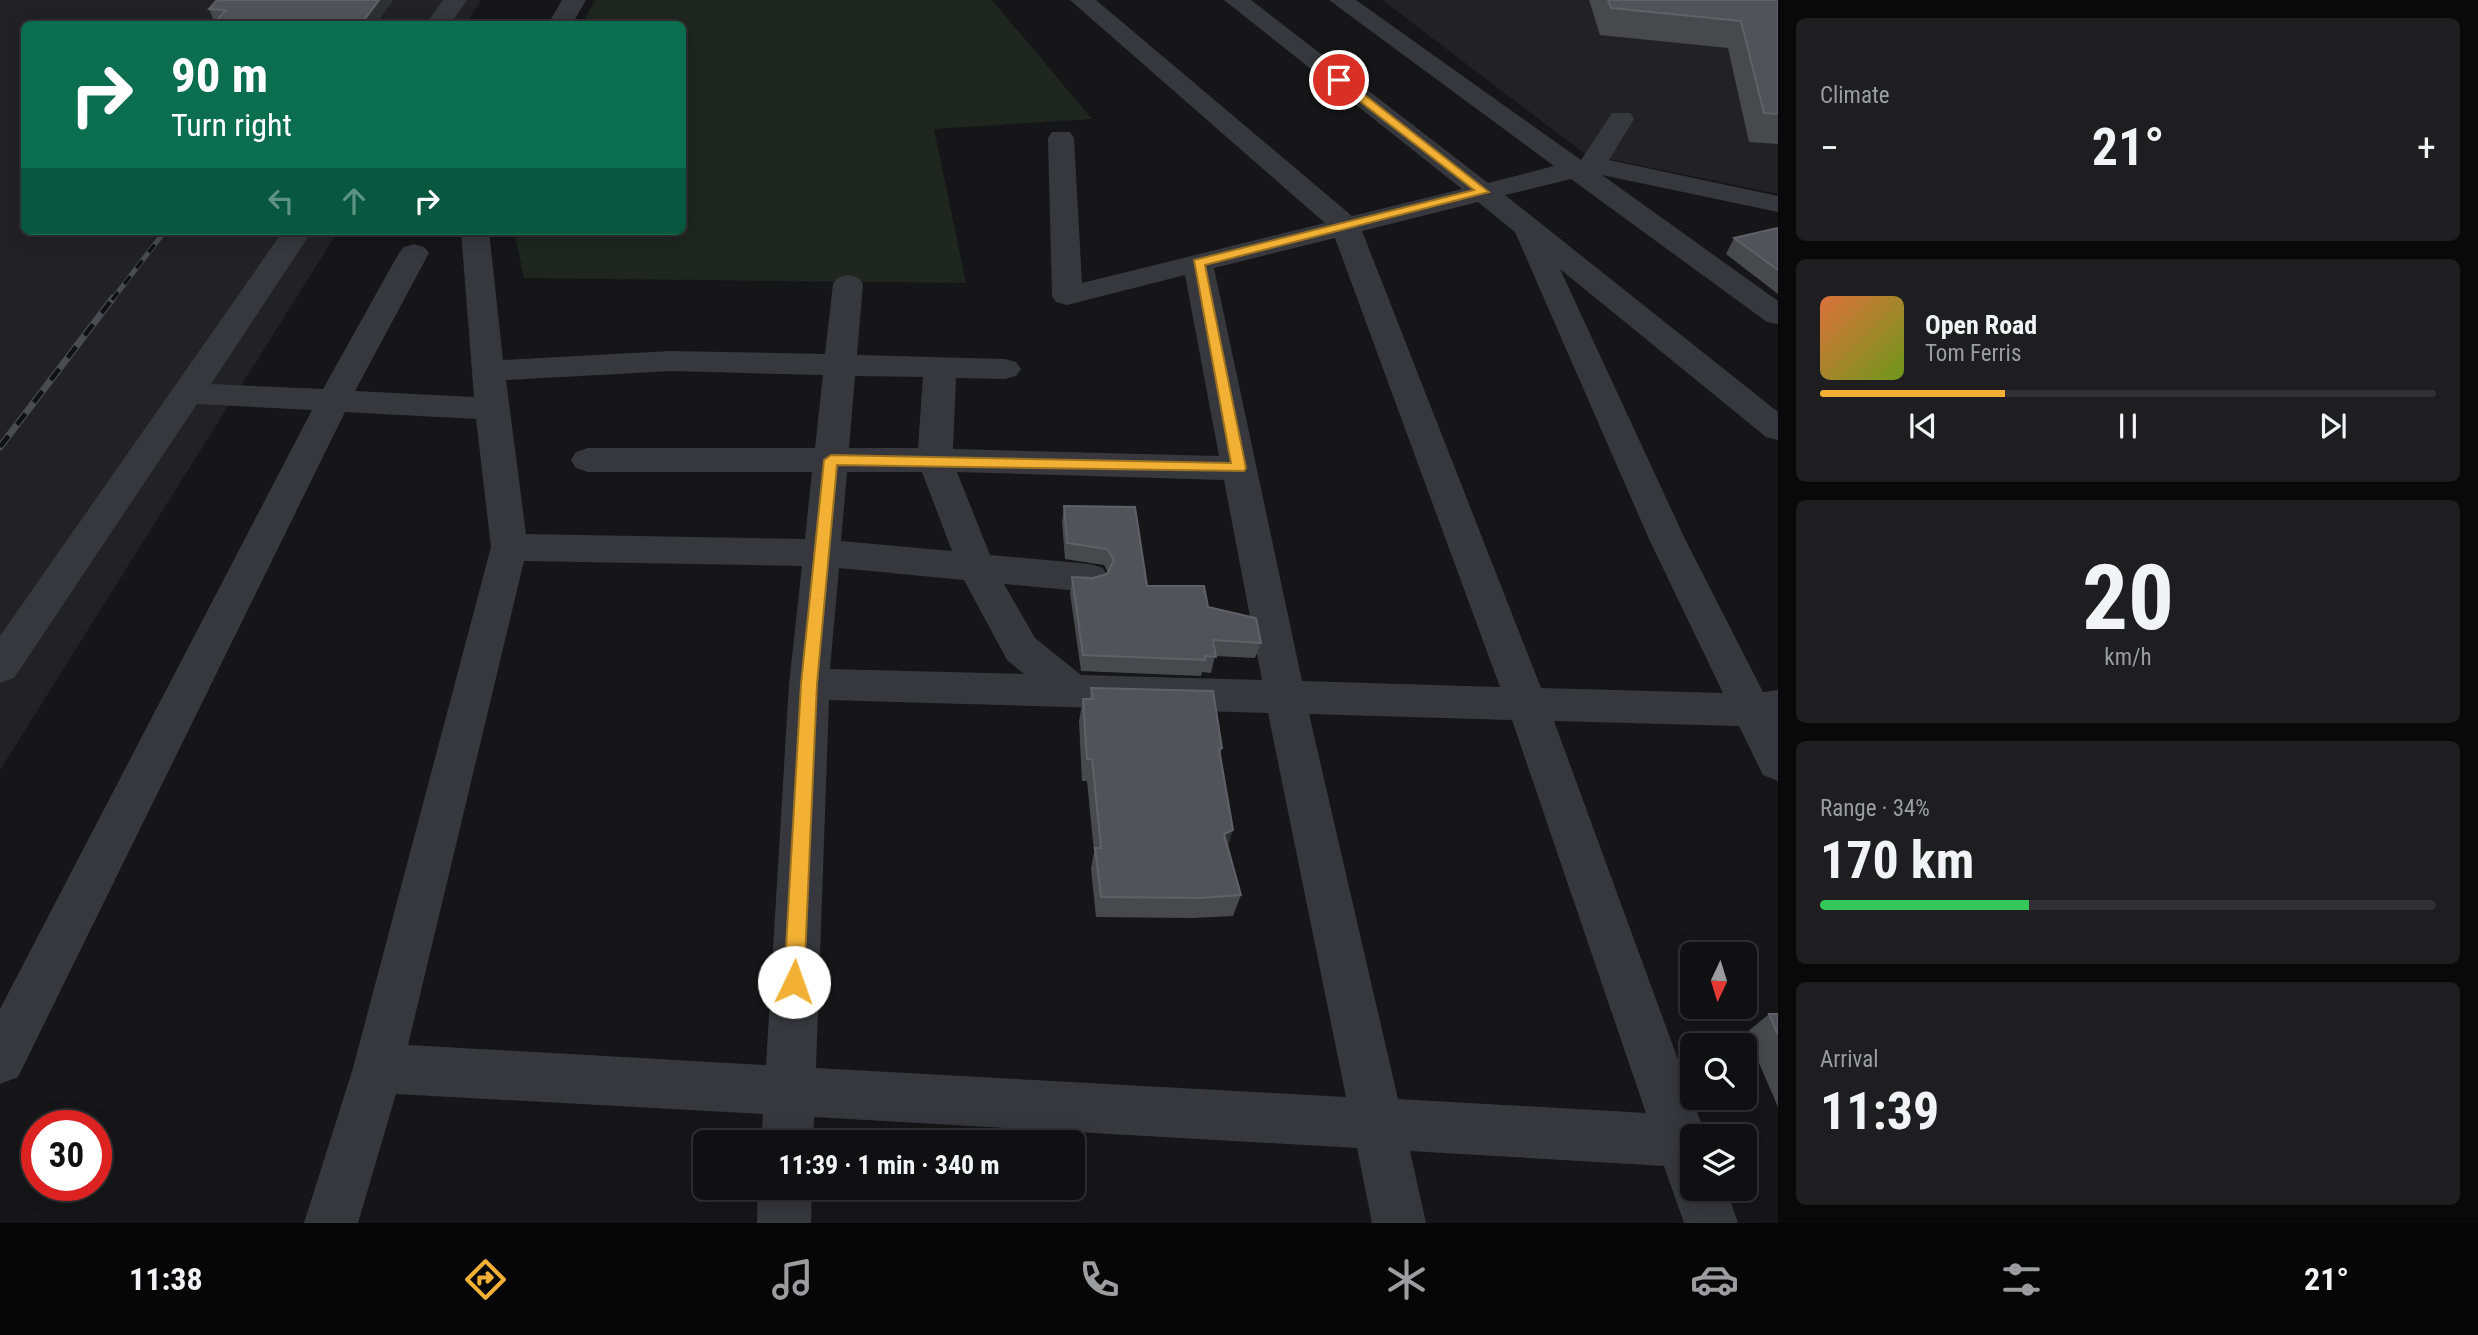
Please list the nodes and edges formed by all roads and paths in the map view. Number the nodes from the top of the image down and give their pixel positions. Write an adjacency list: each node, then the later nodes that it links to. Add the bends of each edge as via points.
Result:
1 (455, 0): 6 (street)
2 (574, 0): 7 (street)
3 (1082, 0): 13 (street)
4 (1236, 0): 11 (street)
5 (1341, 0): 10 (street)
6 (440, 21)
7 (562, 21)
8 (1621, 119): 10 (street)
9 (1061, 138): 18 (street, via 1067,296)
10 (1585, 167): 11 (street); 12 (street); 20 (street)
11 (1483, 192): 13 (street); 14 (street)
12 (1778, 204)
13 (1345, 225): 18 (street); 40 (street)
14 (1525, 225): 27 (street); 41 (street, via 1667,539)
15 (295, 235): 25 (street)
16 (475, 235): 24 (street)
17 (414, 253): 26 (street)
18 (1198, 263): 31 (street)
19 (848, 284): 21 (street)
20 (1778, 316)
21 (840, 366): 22 (street); 24 (street, via 671,361); 29 (street)
22 (940, 368): 23 (street); 30 (street)
23 (1006, 369)
24 (490, 390): 26 (street); 32 (street)
25 (188, 393): 26 (street); 36 (street)
26 (334, 400): 43 (street)
27 (1778, 429)
28 (588, 460): 29 (street)
29 (831, 460): 30 (street); 33 (street)
30 (935, 460): 31 (street); 34 (street)
31 (1239, 468): 39 (street)
32 (509, 547): 33 (street); 44 (street)
33 (822, 553): 34 (street); 37 (street)
34 (976, 567): 35 (street); 38 (street, via 1021,649)
35 (1090, 578)
36 (0, 667)
37 (809, 684): 38 (street); 45 (street)
38 (1072, 691): 39 (street)
39 (1285, 697): 40 (street); 46 (street)
40 (1527, 704): 41 (street); 48 (street)
41 (1765, 708): 42 (street)
42 (1778, 764)
43 (0, 1060)
44 (378, 1068): 45 (street); 52 (street)
45 (789, 1091): 46 (street); 47 (street)
46 (1379, 1124): 49 (street); 54 (street)
47 (788, 1130)
48 (1680, 1135)
49 (1680, 1165)
50 (785, 1200): 53 (street)
51 (1703, 1201): 55 (street)
52 (331, 1223)
53 (784, 1223)
54 (1399, 1223)
55 (1711, 1223)

